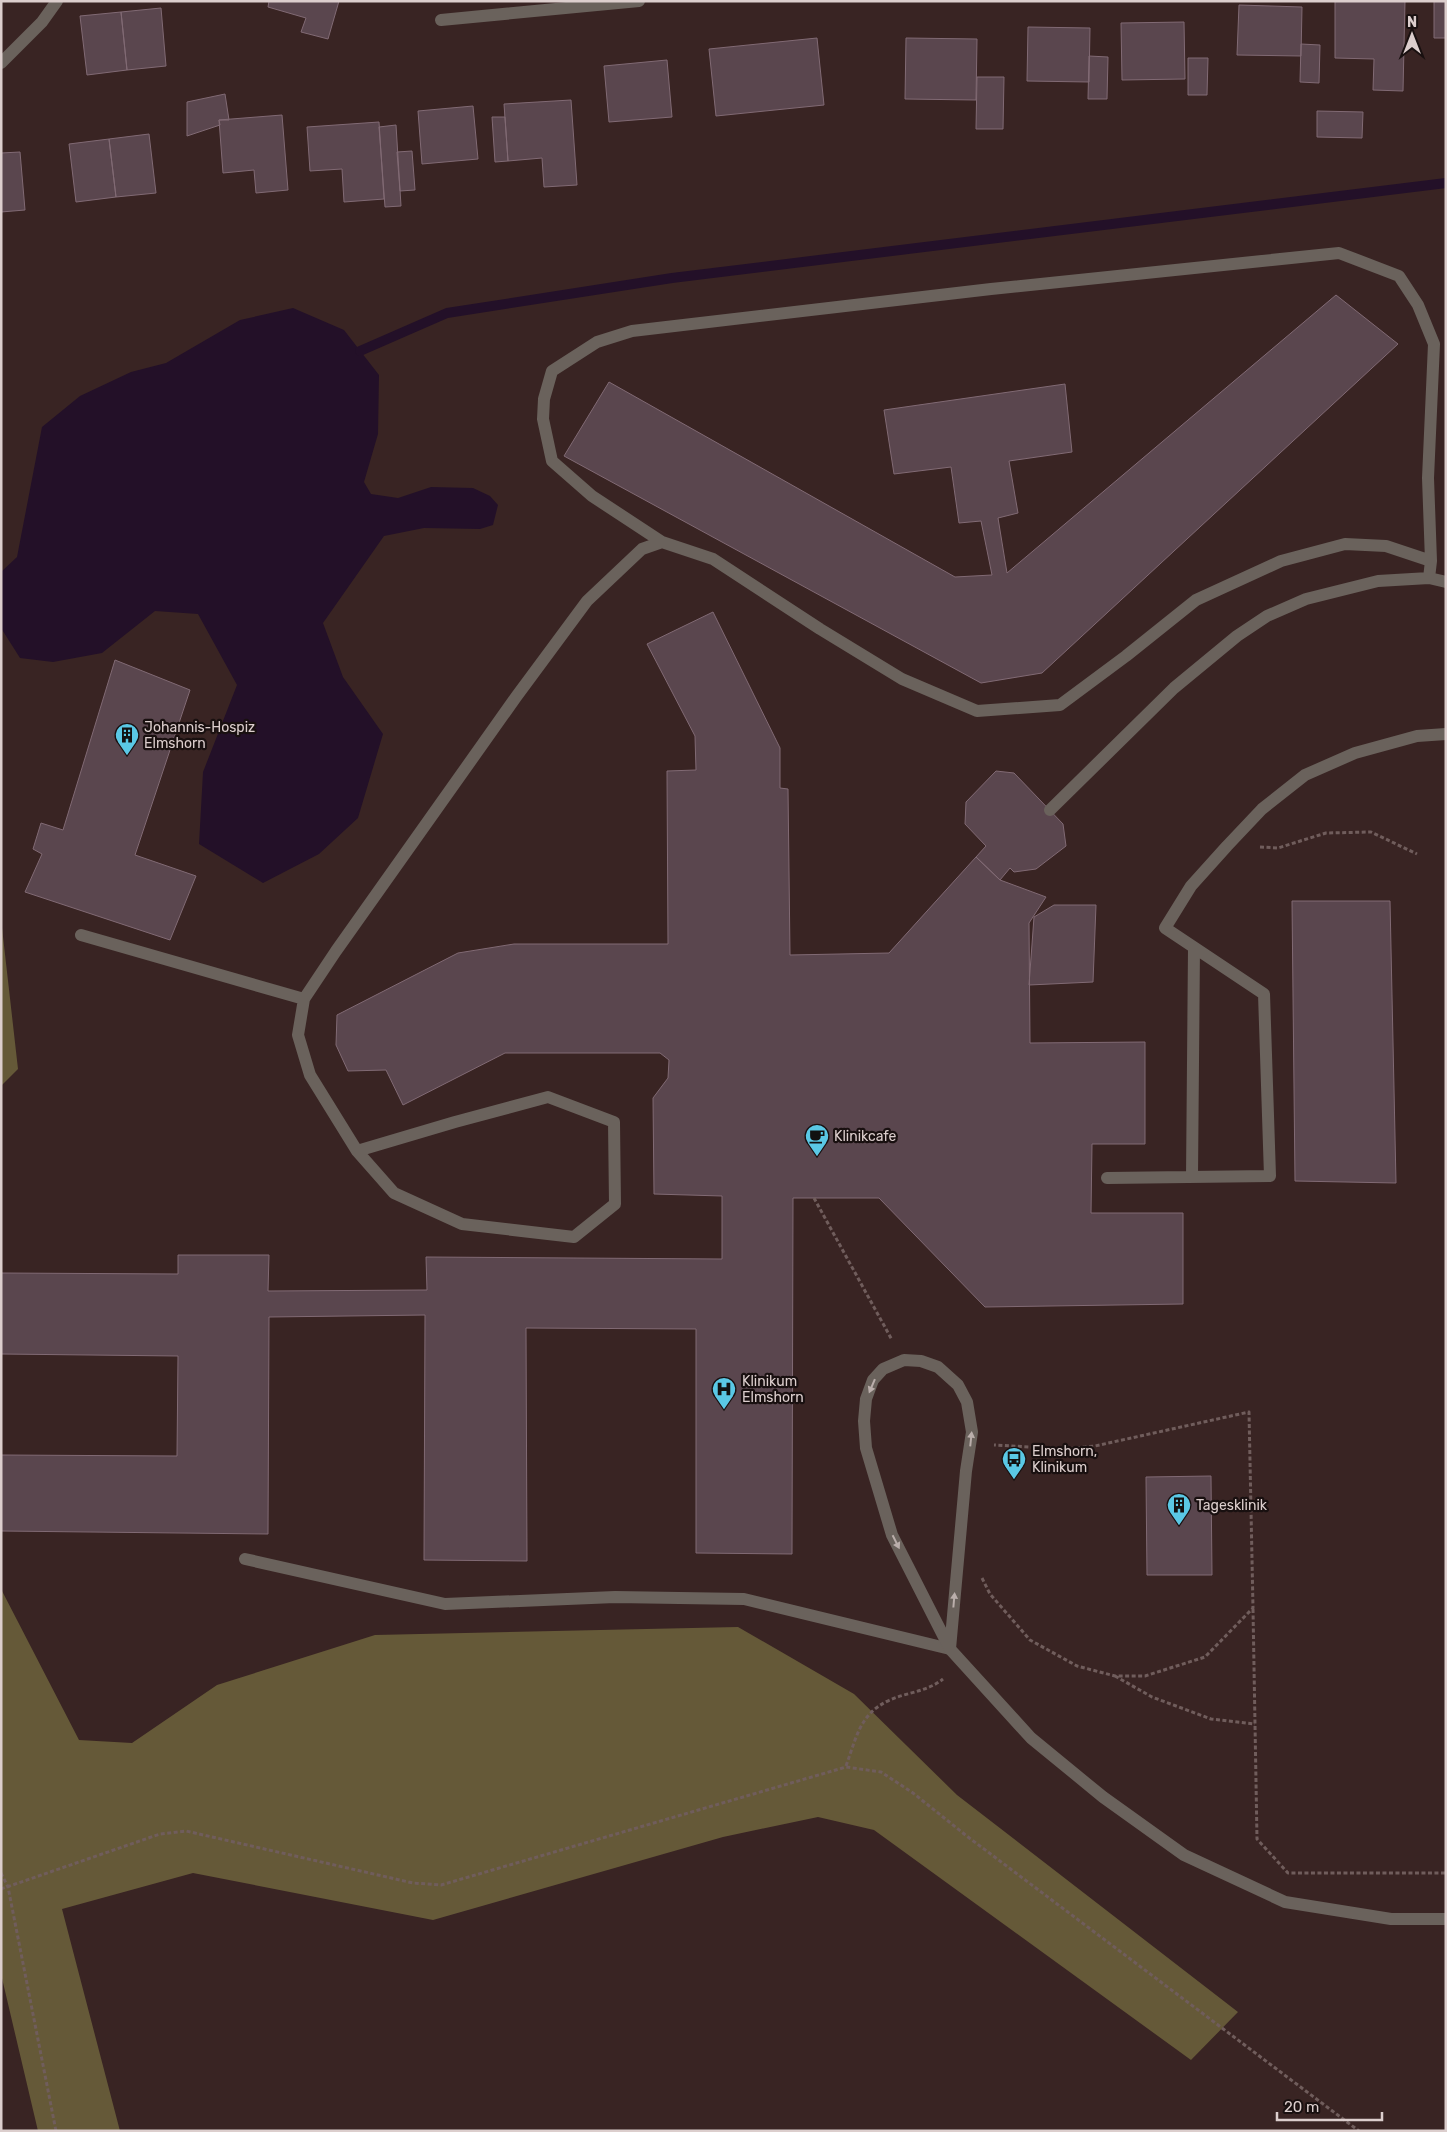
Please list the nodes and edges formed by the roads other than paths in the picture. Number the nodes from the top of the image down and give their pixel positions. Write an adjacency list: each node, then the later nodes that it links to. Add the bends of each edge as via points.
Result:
1 (57, 1): 4 (street, via 42,22)
2 (639, 1): 3 (street)
3 (440, 20)
4 (1, 63)
5 (662, 542): 6 (street, via 713,559 902,679 978,711 1060,705 1196,600 1281,561 1345,544 1386,546); 6 (street, via 592,496 552,461 543,419 544,399 552,371 597,342 642,330 1339,253 1399,276 1418,305 1434,344 1428,478); 13 (street, via 642,549 587,601)
6 (1431, 561): 7 (street)
7 (1430, 578): 8 (street); 10 (street, via 1378,581 1342,588 1267,616 1237,636 1174,688)
8 (1446, 582)
9 (1446, 734): 12 (street, via 1417,736 1355,753 1305,775 1262,809 1191,886 1166,928)
10 (1050, 810)
11 (82, 936): 13 (street)
12 (1194, 948): 15 (street); 15 (street, via 1264,994 1270,1176)
13 (304, 999): 14 (street, via 298,1035 310,1075)
14 (357, 1151): 14 (street, via 394,1193 462,1224 574,1238 615,1204 614,1122 548,1097)
15 (1192, 1177): 16 (street)
16 (1107, 1178)
17 (245, 1559): 18 (street, via 445,1604 615,1597 744,1598)
18 (950, 1649): 18 (street, one-way to 18, via 972,1432 967,1402 958,1385 938,1367 904,1360 884,1368 873,1380 866,1399 866,1448 892,1535); 19 (street, via 1031,1738 1103,1797 1184,1856 1285,1902 1391,1919)
19 (1446, 1919)

